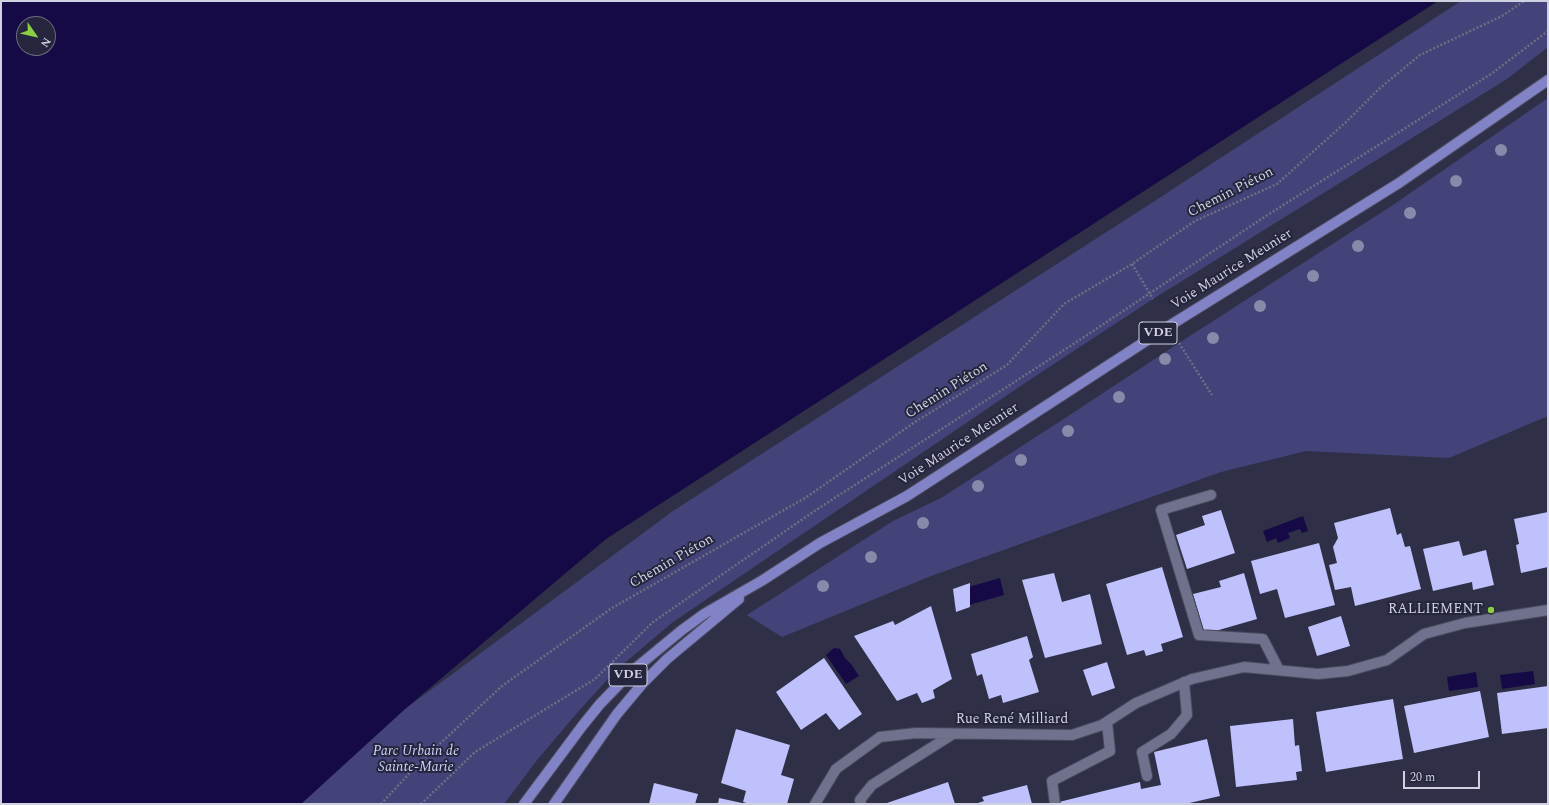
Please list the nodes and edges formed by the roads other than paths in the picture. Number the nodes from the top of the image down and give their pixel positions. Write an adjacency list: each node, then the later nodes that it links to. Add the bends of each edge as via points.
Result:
1 (1548, 80): 3 (main road, Voie Maurice Meunier / VDE, via 1399,184 1169,326 907,496 820,543)
2 (1211, 495): 5 (street, via 1161,510 1199,635 1263,639)
3 (763, 580): 10 (main road, Voie Maurice Meunier / VDE, via 704,614 631,672 583,724); 11 (main road, Voie Maurice Meunier / VDE, via 682,646 643,683 617,714)
4 (1548, 610): 5 (street, Rue René Milliard, via 1465,623 1424,634 1387,660 1348,671 1318,674)
5 (1279, 670): 6 (street, Rue René Milliard, via 1244,666)
6 (1184, 682): 7 (street, Rue René Milliard, via 1136,703); 9 (street, via 1187,715 1171,734 1142,752)
7 (1107, 722): 8 (street, Rue René Milliard, via 1072,735); 14 (street, via 1110,751 1052,781)
8 (953, 734): 12 (street, Rue René Milliard, via 916,733 880,737 836,769); 13 (street, via 872,785 860,800)
9 (1147, 776)
10 (524, 804)
11 (554, 804)
12 (815, 804)
13 (861, 804)
14 (1055, 804)

